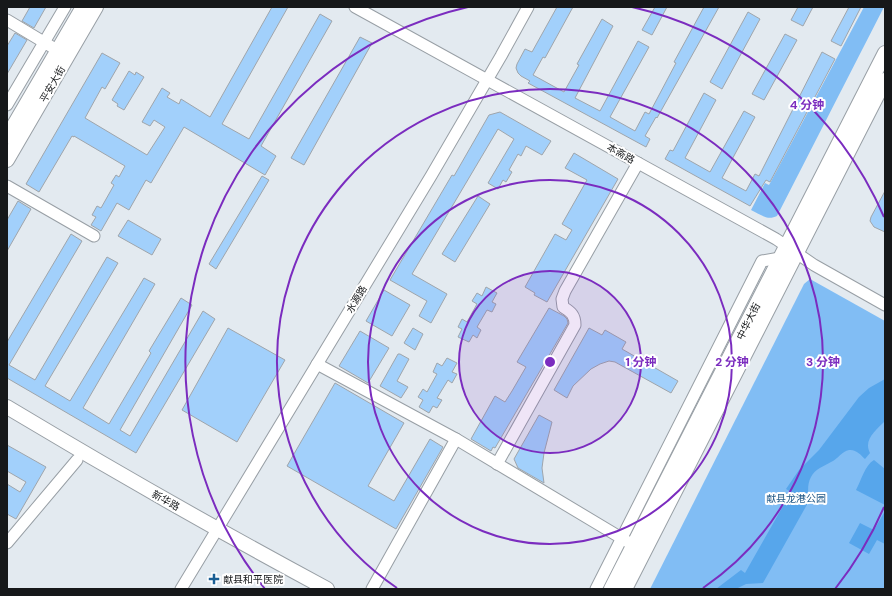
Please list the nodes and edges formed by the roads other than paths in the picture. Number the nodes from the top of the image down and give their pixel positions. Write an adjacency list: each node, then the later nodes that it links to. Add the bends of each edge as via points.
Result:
1 (65, 7): 7 (street)
2 (83, 7): 8 (main road, 平安大街)
3 (96, 7): 14 (main road, 平安大街)
4 (355, 7): 10 (street, 本斋路)
5 (528, 7): 10 (street, 水源路)
6 (7, 20): 7 (street)
7 (44, 42): 8 (street); 12 (street)
8 (57, 50): 13 (main road, 平安大街)
9 (885, 53): 18 (main road, 中华大街)
10 (488, 80): 15 (street, 本斋路); 20 (street, 水源路)
11 (885, 80): 18 (main road, 中华大街)
12 (7, 105)
13 (7, 137)
14 (7, 160)
15 (638, 163): 18 (street, 本斋路, via 776,238); 25 (street, via 565,291 562,299 564,307 572,313 575,325)
16 (7, 186): 17 (street)
17 (94, 236)
18 (788, 252): 19 (street, 本斋路); 27 (main road, 中华大街); 35 (main road, 中华大街)
19 (885, 305)
20 (317, 364): 23 (street); 26 (street, 水源路)
21 (7, 407): 26 (main road, 新华路)
22 (7, 418): 24 (main road, 新华路)
23 (456, 439): 25 (street); 32 (street)
24 (77, 460): 26 (main road, 新华路); 28 (street)
25 (497, 464): 27 (street)
26 (215, 533): 29 (street, 水源路); 30 (main road, 新华路); 31 (main road, 新华路)
27 (628, 542): 33 (street); 34 (main road, 中华大街)
28 (7, 543)
29 (181, 589)
30 (307, 589)
31 (327, 589)
32 (372, 589)
33 (596, 589)
34 (611, 589)
35 (625, 589)

